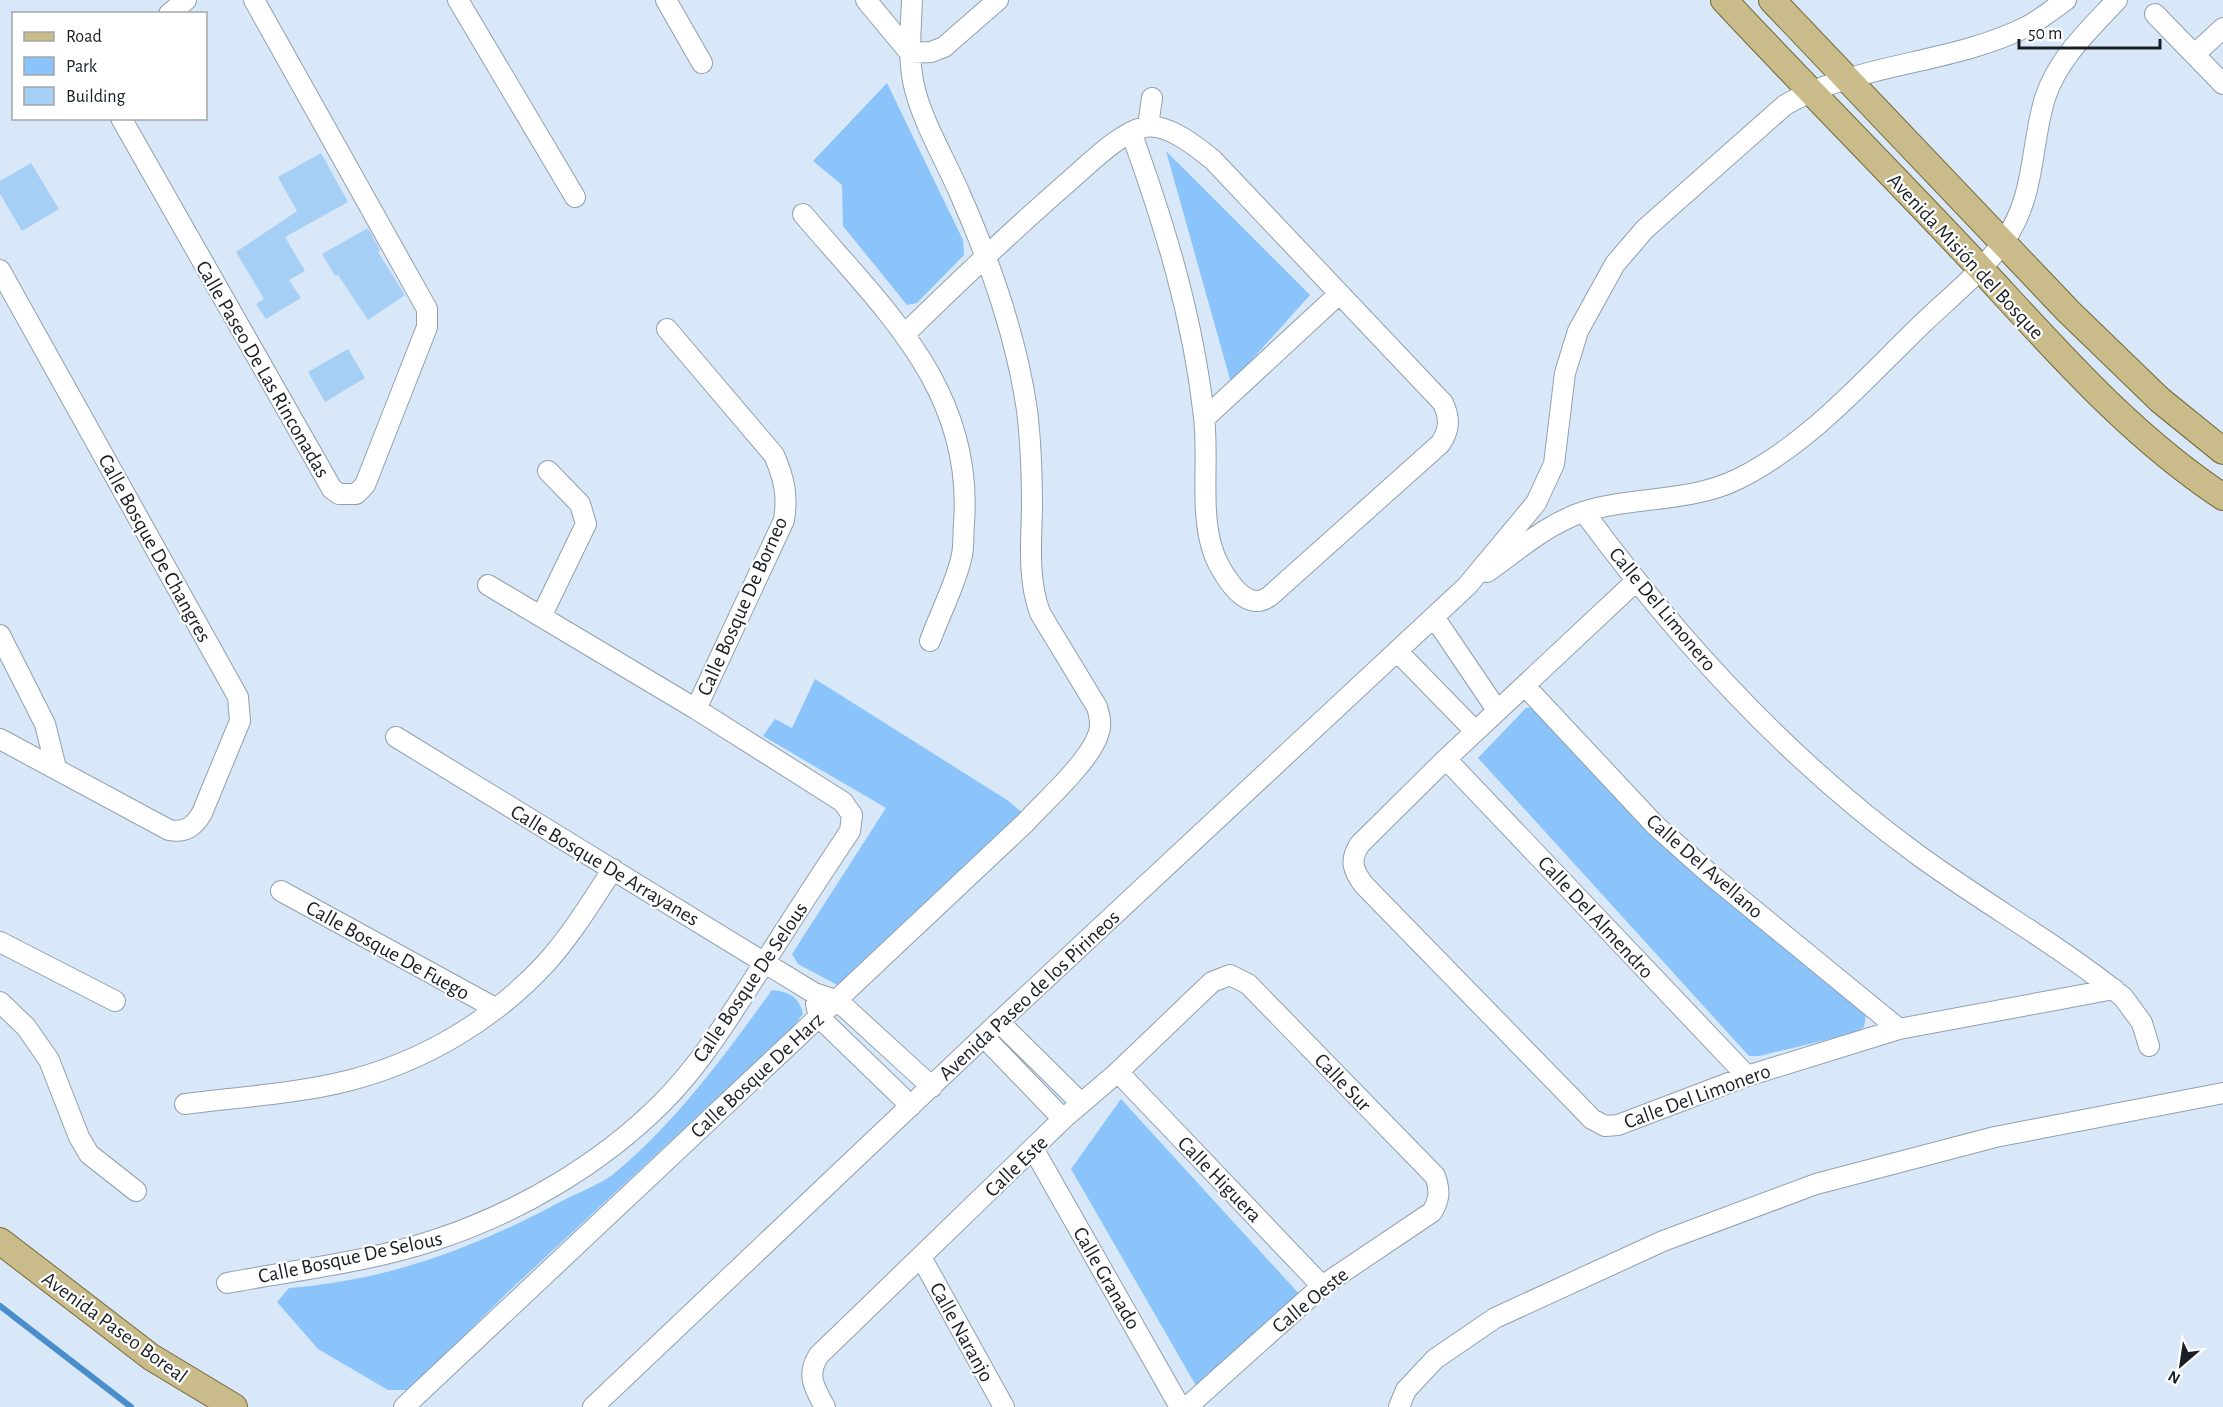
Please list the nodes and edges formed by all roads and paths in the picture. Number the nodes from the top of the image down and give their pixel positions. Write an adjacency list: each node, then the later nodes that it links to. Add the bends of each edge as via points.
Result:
1 (186, 0): 12 (street)
2 (254, 0): 22 (street, Calle Paseo De Las Rinconadas, via 427,309 427,327 365,485 356,494 339,494 332,489)
3 (458, 0): 24 (street)
4 (666, 0): 17 (street)
5 (866, 0): 15 (street)
6 (912, 0): 15 (street)
7 (998, 0): 15 (street, via 944,47)
8 (1724, 0): 20 (main road, Avenida Misión del Bosque)
9 (1772, 0): 18 (main road, Avenida Misión del Bosque)
10 (2066, 0): 18 (street, via 2029,26 1986,43)
11 (2117, 0): 26 (street, via 2068,53 2055,75 2045,97 2027,192)
12 (171, 12)
13 (2155, 14): 16 (street)
14 (2223, 28): 16 (street)
15 (910, 54): 27 (street, via 913,83 924,114)
16 (2195, 54): 19 (street)
17 (702, 63)
18 (1846, 79): 20 (street); 26 (main road, Avenida Misión del Bosque)
19 (2223, 84)
20 (1809, 91): 28 (main road, Avenida Misión del Bosque); 40 (street, via 1785,105 1653,221 1615,264 1578,331 1565,373 1554,464 1536,503)
21 (1152, 98): 23 (street)
22 (122, 120)
23 (1139, 129): 27 (street, via 1086,166); 30 (street, via 1180,137 1213,160); 33 (street, via 1185,303)
24 (575, 197)
25 (803, 214): 32 (street)
26 (2004, 241): 28 (street); 34 (main road, Avenida Misión del Bosque, via 2069,312 2160,400)
27 (986, 254): 32 (street); 62 (street, Calle Bosque De Harz, via 1015,347 1027,412 1034,596 1040,613 1097,707 1099,733 1092,749 1025,822)
28 (1979, 267): 36 (main road, Avenida Misión del Bosque, via 2110,406); 37 (street, via 1824,419 1737,480 1693,494)
29 (0, 270): 53 (street, Calle Bosque De Changres, via 238,697 241,710 202,813 187,830 169,830)
30 (1339, 294): 33 (street); 33 (street, via 1443,403 1448,431 1432,452 1270,596 1258,601 1236,589 1212,549)
31 (667, 329): 47 (street, Calle Bosque De Borneo, via 774,455 787,499 784,520)
32 (905, 334): 44 (street, via 937,384 950,413 963,464 966,505 962,555)
33 (1204, 418)
34 (2223, 451)
35 (548, 471): 41 (street, via 580,504 586,524)
36 (2223, 496)
37 (1584, 512): 38 (street, Calle Del Limonero); 40 (street, via 1558,522)
38 (1635, 582): 46 (street); 59 (street, Calle Del Limonero, via 1733,690 1864,813 1918,855)
39 (488, 585): 41 (street, Calle Bosque De Selous)
40 (1467, 586): 42 (street, Avenida Paseo de los Pirineos)
41 (542, 615): 47 (street, Calle Bosque De Selous)
42 (1434, 617): 45 (street, Avenida Paseo de los Pirineos); 48 (street)
43 (0, 635): 53 (street, via 45,724)
44 (930, 641)
45 (1397, 651): 49 (street); 66 (street, Avenida Paseo de los Pirineos)
46 (1525, 686): 48 (street); 67 (street, Calle Del Avellano, via 1655,825)
47 (696, 709): 57 (street, Calle Bosque De Selous, via 843,802 852,815 850,831)
48 (1497, 710): 49 (street)
49 (1475, 731): 52 (street)
50 (396, 737): 54 (street, Calle Bosque De Arrayanes)
51 (0, 739): 53 (street)
52 (1446, 759): 71 (street, Calle Del Almendro); 71 (street, Calle Del Limonero, via 1360,844 1352,861 1364,885 1598,1124 1618,1125)
53 (56, 768)
54 (612, 869): 57 (street, Calle Bosque De Arrayanes); 64 (street, via 547,961)
55 (281, 891): 64 (street, Calle Bosque De Fuego)
56 (0, 942): 61 (street)
57 (764, 962): 60 (street, Calle Bosque De Arrayanes); 83 (street, Calle Bosque De Selous, via 699,1060 663,1102 627,1135 530,1200 409,1248)
58 (1230, 975): 70 (street, Calle Este, via 1212,982); 80 (street, Calle Sur, via 1248,984 1435,1176)
59 (2114, 989): 67 (street, Calle Del Limonero); 69 (street, Calle Del Limonero, via 2142,1023)
60 (814, 993): 62 (street, Calle Bosque De Arrayanes); 65 (street)
61 (115, 1001)
62 (838, 1001): 65 (street, Calle Bosque De Harz); 72 (street, Calle Bosque De Arrayanes)
63 (0, 1002): 79 (street, via 26,1027 49,1060 89,1154)
64 (495, 1008): 75 (street, via 416,1059 355,1079)
65 (819, 1017): 76 (street); 86 (street, Calle Bosque De Harz)
66 (999, 1022): 68 (street, Avenida Paseo de los Pirineos); 74 (street)
67 (1899, 1029): 71 (street, Calle Del Limonero)
68 (985, 1038): 72 (street, Avenida Paseo de los Pirineos); 77 (street)
69 (2149, 1046)
70 (1118, 1072): 74 (street, Calle Este); 84 (street, Calle Higuera)
71 (1747, 1077)
72 (932, 1087): 76 (street, Avenida Paseo de los Pirineos)
73 (2223, 1093): 92 (street, via 1995,1137 1839,1178 1663,1241 1495,1318 1435,1359 1406,1390)
74 (1081, 1103): 77 (street, Calle Este)
75 (185, 1104)
76 (911, 1106): 87 (street, Avenida Paseo de los Pirineos)
77 (1063, 1119): 78 (street, Calle Este)
78 (1034, 1150): 82 (street, Calle Este); 90 (street, Calle Granado)
79 (136, 1191)
80 (1438, 1201): 84 (street, Calle Oeste, via 1432,1212)
81 (0, 1241): 85 (main road, Avenida Paseo Boreal, via 151,1357)
82 (921, 1257): 88 (street, Calle Este, via 819,1354 812,1381); 89 (street, Calle Naranjo)
83 (227, 1283)
84 (1322, 1286): 91 (street, Calle Oeste)
85 (234, 1407)
86 (404, 1407)
87 (593, 1407)
88 (825, 1407)
89 (1004, 1407)
90 (1180, 1407)
91 (1187, 1407)
92 (1399, 1407)

